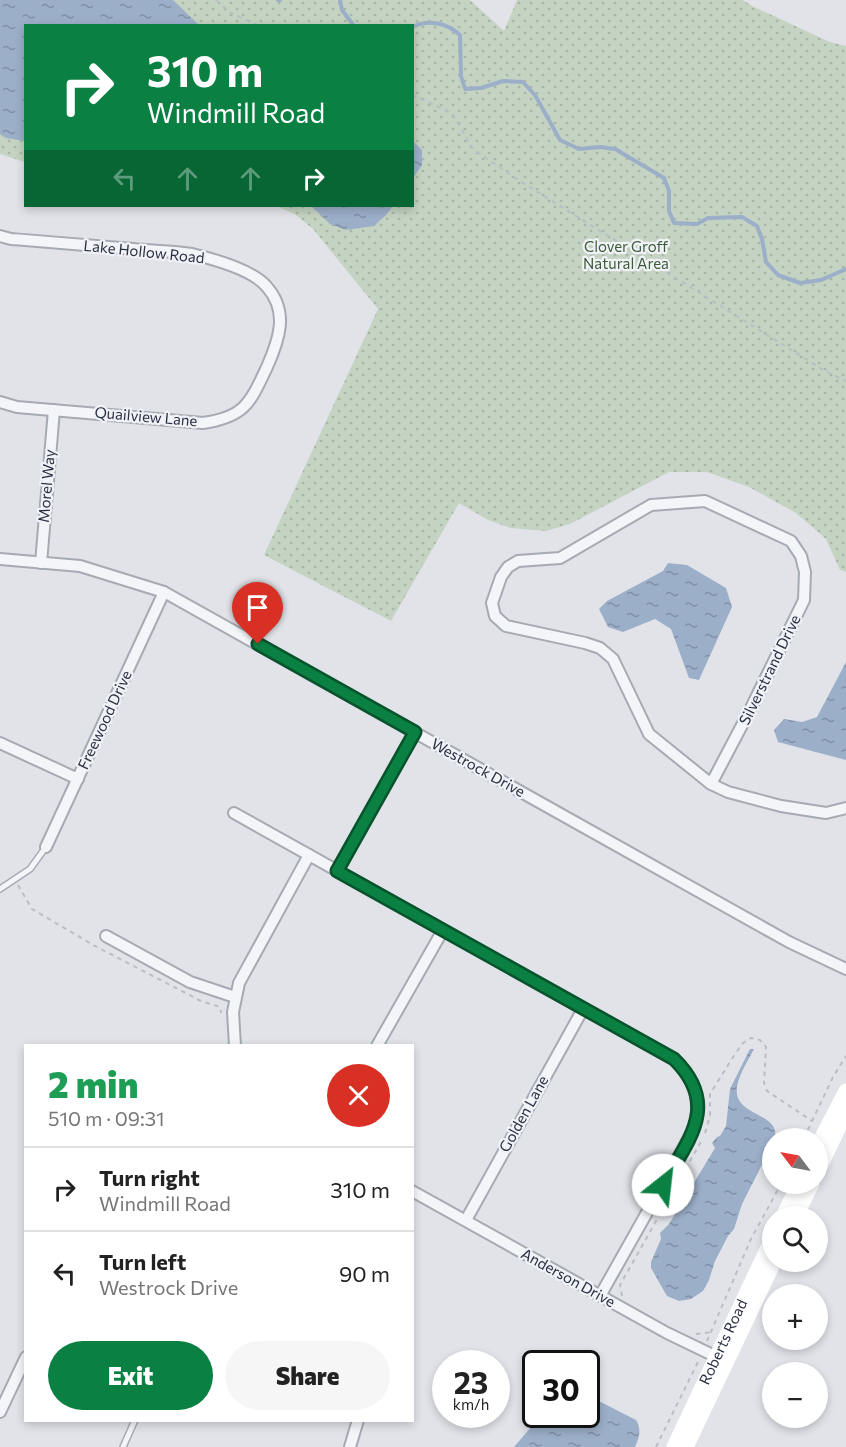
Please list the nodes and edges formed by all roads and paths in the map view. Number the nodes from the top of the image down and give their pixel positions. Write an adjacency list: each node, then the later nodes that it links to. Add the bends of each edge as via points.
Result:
1 (216, 0): 2 (path, via 231,13)
2 (255, 24)
3 (414, 96): 6 (path, via 452,113 473,149 512,176)
4 (0, 236): 5 (street, Lake Hollow Road, via 191,254 251,276 266,285)
5 (275, 300): 8 (street, Quailview Lane, via 282,322 277,345 253,396 241,411 224,420 203,423)
6 (846, 381)
7 (0, 402): 8 (street, Quailview Lane)
8 (54, 410): 10 (street, Morel Way)
9 (0, 560): 10 (street, Westrock Drive)
10 (41, 563): 11 (street, Westrock Drive, via 80,566)
11 (164, 592): 12 (street, Westrock Drive); 14 (street, Freewood Drive)
12 (415, 732): 20 (street); 25 (street, Westrock Drive, via 789,942)
13 (0, 743): 14 (street)
14 (78, 779): 18 (street, Freewood Drive)
15 (711, 784): 15 (street, Silverstrand Drive, via 649,734 613,659 600,648 506,626 495,616 492,603 508,567 518,561 560,558 651,505 705,501 791,541 805,572 804,600); 16 (street, via 781,806 826,813)
16 (846, 808)
17 (234, 813): 19 (street)
18 (46, 847): 21 (lane, via 30,869)
19 (309, 855): 20 (street); 26 (street, via 245,969)
20 (337, 871): 23 (street)
21 (15, 880): 22 (lane); 28 (path, via 32,909 155,978 219,1007)
22 (0, 889)
23 (442, 930): 27 (street); 30 (street)
24 (106, 936): 26 (street, via 190,982)
25 (846, 969)
26 (235, 997): 29 (street)
27 (583, 1009): 40 (street, Golden Lane); 43 (street, via 674,1059 693,1084 699,1113 694,1129)
28 (222, 1016)
29 (236, 1044)
30 (378, 1044)
31 (846, 1056): 34 (path)
32 (846, 1091): 36 (main road)
33 (846, 1112): 37 (main road)
34 (812, 1122): 35 (path); 44 (path, via 767,1091 764,1043 751,1038 743,1043 710,1094 708,1126 698,1148 620,1285)
35 (809, 1128)
36 (827, 1128)
37 (828, 1151)
38 (414, 1192): 40 (street, Anderson Drive)
39 (776, 1194): 45 (path, via 751,1239)
40 (466, 1220): 43 (street, Anderson Drive)
41 (762, 1260): 47 (main road, Roberts Road)
42 (768, 1272): 47 (main road, Roberts Road)
43 (600, 1296): 47 (street, Anderson Drive)
44 (625, 1299)
45 (711, 1332): 46 (path); 47 (path)
46 (692, 1333)
47 (715, 1356): 54 (path); 55 (main road, Roberts Road); 56 (main road, via 718,1368)
48 (24, 1361): 49 (street)
49 (0, 1412)
50 (134, 1422): 52 (lane)
51 (357, 1422): 53 (street)
52 (123, 1447)
53 (350, 1447)
54 (656, 1447)
55 (674, 1447)
56 (686, 1447)

